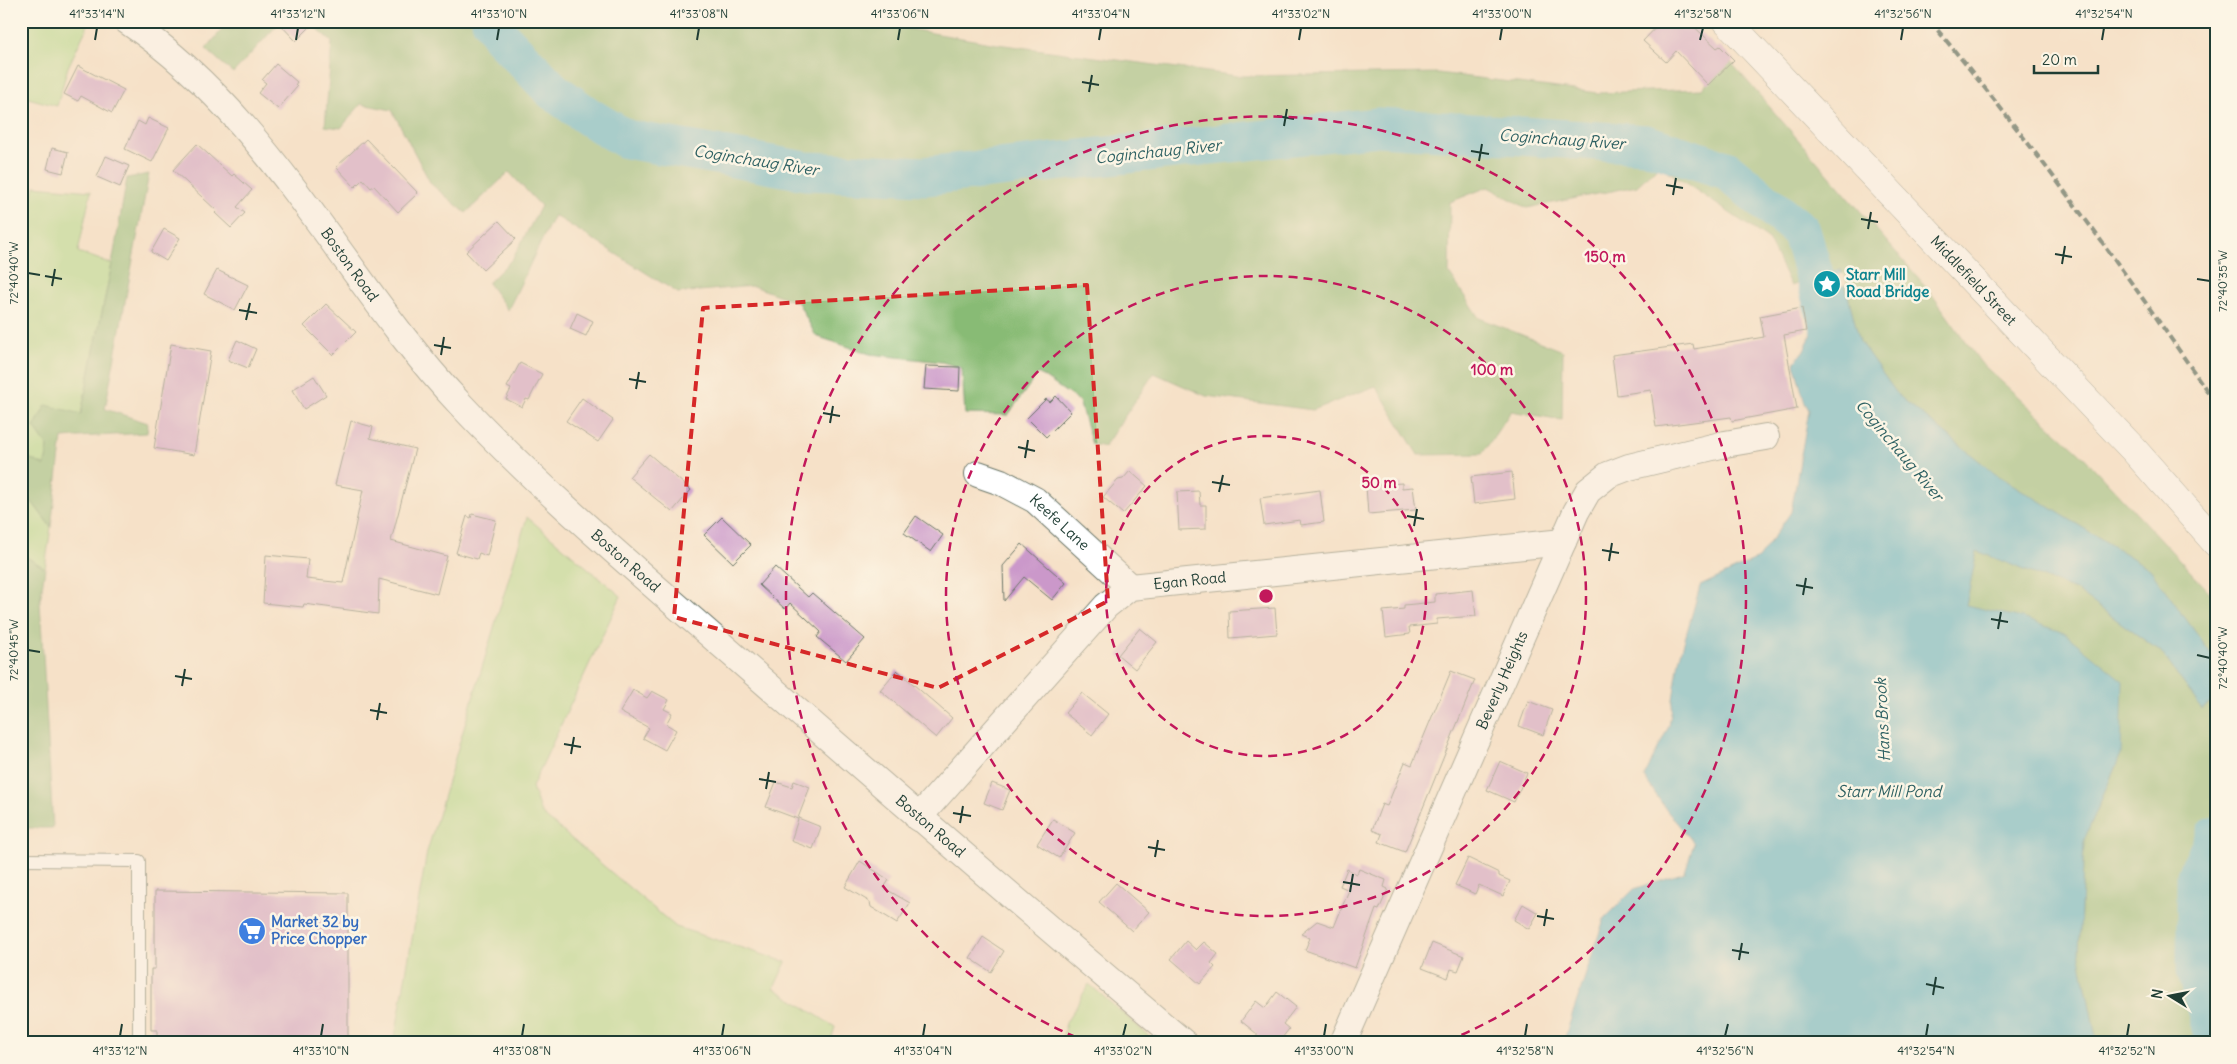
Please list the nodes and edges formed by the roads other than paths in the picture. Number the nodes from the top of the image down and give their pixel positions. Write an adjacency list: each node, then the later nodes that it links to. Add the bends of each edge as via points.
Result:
1 (127, 21): 8 (street, Boston Road, via 170,53 199,80 273,160 394,325 460,404 531,476)
2 (1727, 21): 6 (main road, Middlefield Street, via 2127,443)
3 (1766, 437): 5 (street, Beverly Heights, via 1629,466 1608,475 1588,492)
4 (978, 474): 7 (street, Keefe Lane, via 1036,500)
5 (1562, 542): 7 (street, Egan Road); 12 (street, Beverly Heights)
6 (2216, 543)
7 (1130, 587): 8 (street, via 1106,606)
8 (918, 818): 11 (street, Boston Road)
9 (21, 860): 10 (lane, via 139,861)
10 (139, 1043)
11 (1184, 1043)
12 (1343, 1043)

